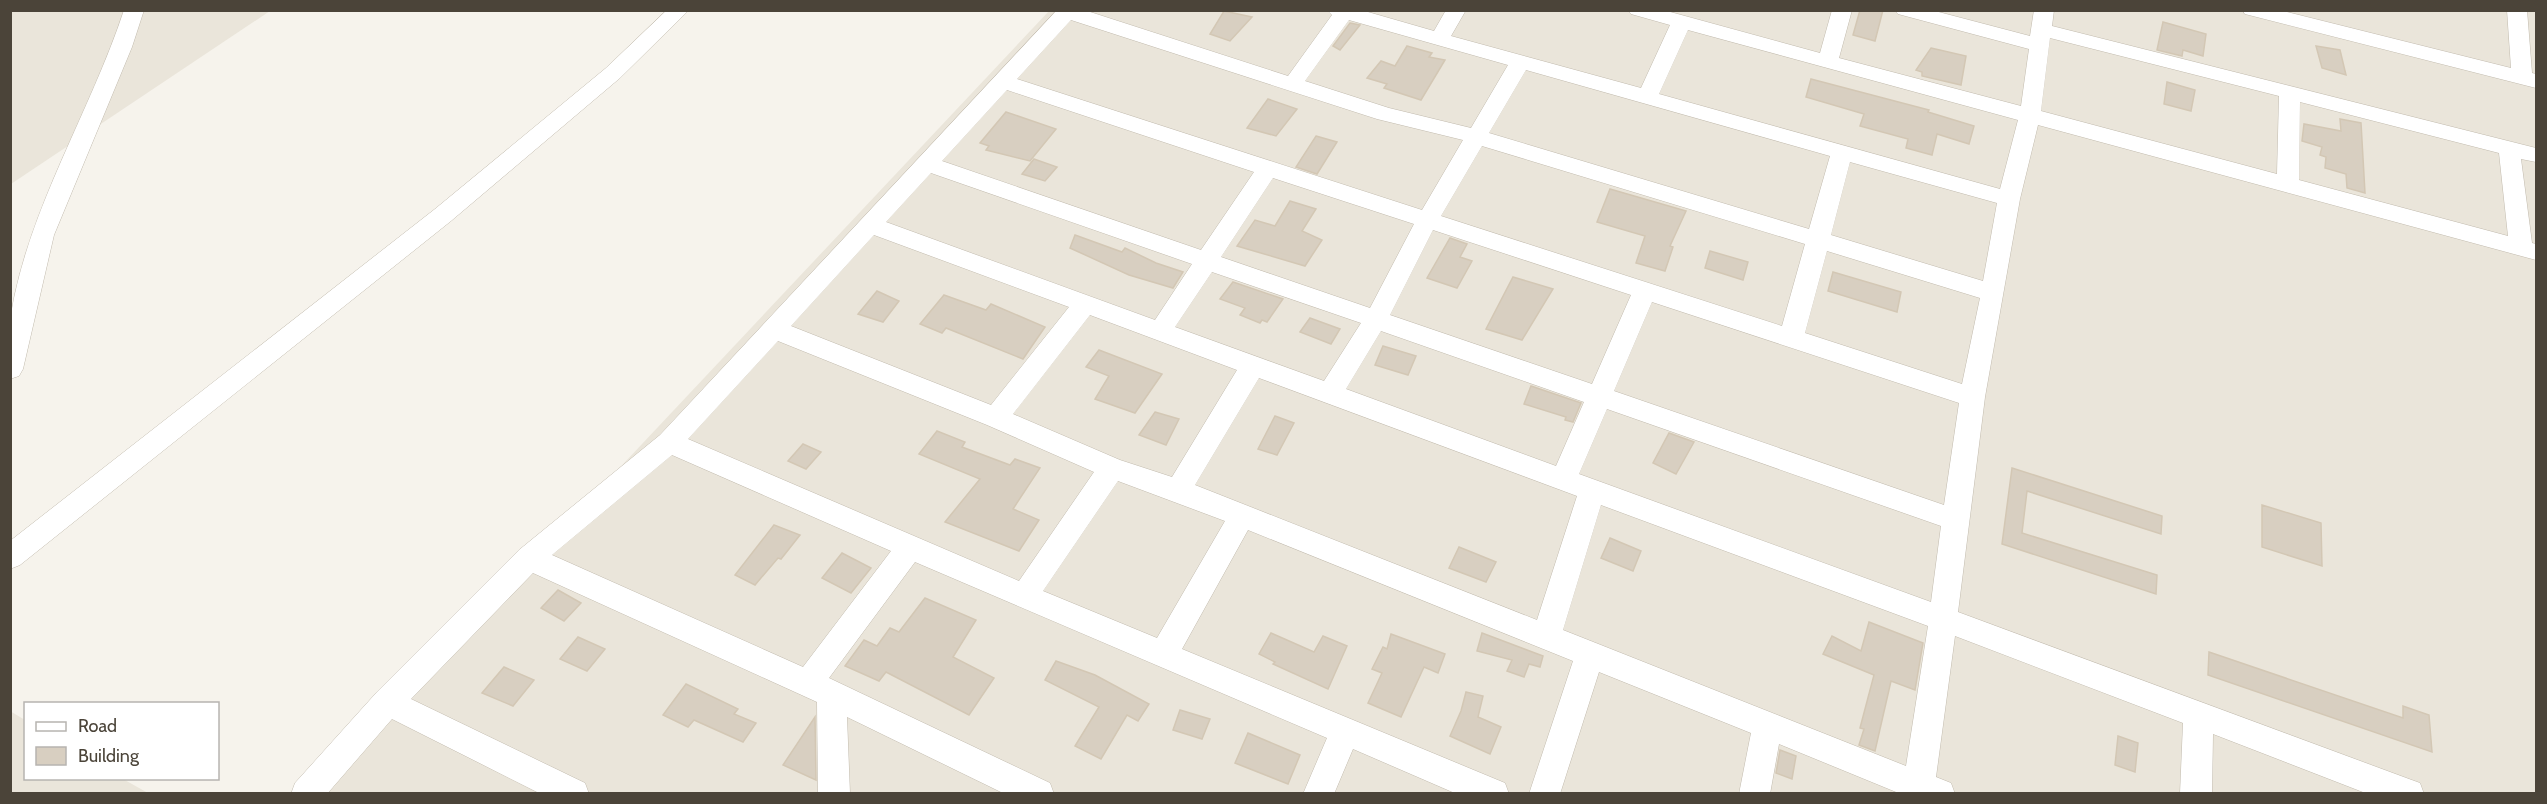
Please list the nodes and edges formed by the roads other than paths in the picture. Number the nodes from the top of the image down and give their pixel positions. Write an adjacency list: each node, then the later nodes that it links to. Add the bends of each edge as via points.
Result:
1 (134, 10): 44 (street, via 42,235)
2 (679, 10): 57 (street, via 613,73 443,215)
3 (1456, 10): 14 (street)
4 (1638, 10): 12 (street)
5 (1842, 10): 16 (street)
6 (1905, 10): 13 (street)
7 (2252, 10): 17 (street)
8 (2517, 10): 11 (street); 17 (street)
9 (1069, 11): 18 (street); 19 (street)
10 (1343, 11): 14 (street); 19 (street)
11 (2536, 15)
12 (1681, 22): 16 (street); 21 (street)
13 (2041, 28): 20 (street); 22 (street)
14 (1439, 39): 15 (street)
15 (1520, 62): 21 (street); 23 (street)
16 (1828, 62): 22 (street)
17 (2529, 79)
18 (1003, 82): 27 (street); 28 (street)
19 (1292, 85): 23 (street)
20 (2290, 92): 24 (street); 29 (street)
21 (1647, 98): 25 (street)
22 (2030, 115): 29 (street); 30 (street)
23 (1475, 136): 31 (street); 33 (street)
24 (2509, 148): 26 (street); 34 (street)
25 (1842, 153): 30 (street); 33 (street)
26 (2536, 154)
27 (927, 164): 32 (street); 35 (street)
28 (1268, 168): 31 (street); 35 (street)
29 (2288, 185): 34 (street)
30 (2009, 199): 37 (street)
31 (1427, 220): 36 (street); 39 (street)
32 (870, 225): 38 (street); 40 (street)
33 (1819, 240): 37 (street); 42 (street)
34 (2529, 250)
35 (1206, 261): 39 (street); 41 (street)
36 (1645, 291): 42 (street); 47 (street)
37 (1993, 293): 46 (street)
38 (1084, 304): 41 (street); 48 (street)
39 (1376, 319): 45 (street); 47 (street)
40 (774, 329): 48 (street); 49 (street)
41 (1160, 331): 43 (street)
42 (1791, 339): 46 (street)
43 (1253, 366): 45 (street); 52 (street)
44 (10, 369)
45 (1330, 394): 51 (street)
46 (1972, 397): 55 (street)
47 (1599, 398): 51 (street); 55 (street)
48 (996, 418): 50 (street)
49 (669, 442): 56 (street); 58 (street)
50 (1112, 468): 52 (street); 59 (street)
51 (1563, 481): 53 (street)
52 (1178, 490): 54 (street)
53 (1592, 492): 60 (street); 61 (street)
54 (1242, 516): 61 (street); 62 (street)
55 (1956, 520): 60 (street)
56 (911, 546): 59 (street); 64 (street)
57 (10, 557)
58 (529, 558): 64 (street); 65 (street)
59 (1024, 596): 62 (street)
60 (1943, 620): 66 (street); 69 (street)
61 (1546, 638): 63 (street)
62 (1164, 653): 68 (street)
63 (1590, 655): 67 (street); 76 (street)
64 (820, 689): 72 (street); 73 (street)
65 (388, 702): 70 (street); 71 (street)
66 (2198, 715): 78 (street); 79 (street)
67 (1768, 726): 69 (street); 77 (street)
68 (1346, 730): 74 (street); 75 (street)
69 (1929, 789)
70 (306, 794)
71 (574, 794)
72 (834, 794)
73 (1039, 794)
74 (1318, 794)
75 (1494, 794)
76 (1544, 794)
77 (1754, 794)
78 (2196, 794)
79 (2409, 794)

